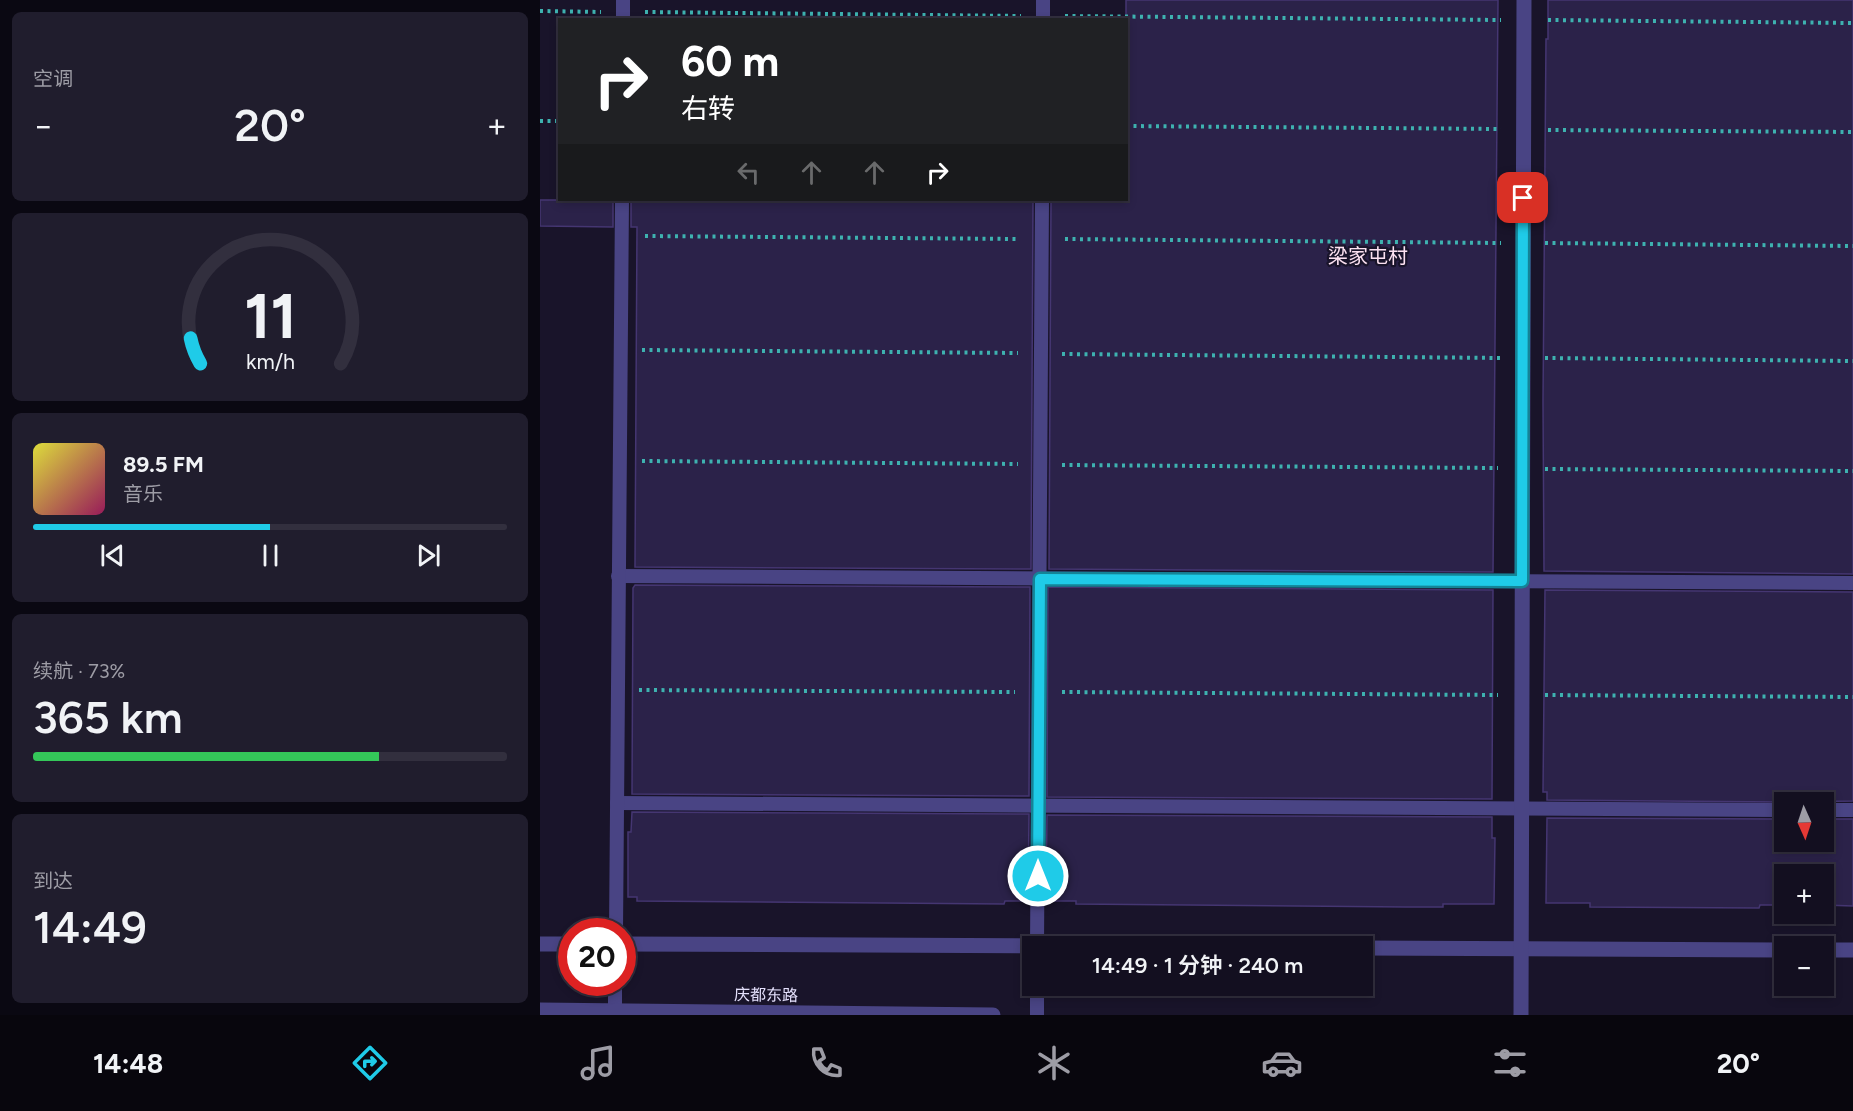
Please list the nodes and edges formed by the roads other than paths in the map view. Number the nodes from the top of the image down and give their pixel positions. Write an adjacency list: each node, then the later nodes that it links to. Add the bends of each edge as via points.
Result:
1 (1043, 0): 3 (lane)
2 (1524, 0): 8 (street)
3 (1043, 18)
4 (622, 201): 6 (lane)
5 (1042, 201): 7 (lane)
6 (618, 576): 7 (lane); 10 (lane)
7 (1040, 579): 8 (lane); 11 (lane)
8 (1522, 581): 9 (lane); 12 (street)
9 (1853, 583)
10 (616, 803): 11 (lane); 16 (lane)
11 (1038, 806): 12 (lane); 17 (lane)
12 (1522, 808): 13 (lane); 23 (street)
13 (1774, 810)
14 (1834, 810): 15 (lane)
15 (1853, 810)
16 (616, 918)
17 (1037, 936)
18 (540, 944): 19 (street)
19 (558, 944)
20 (636, 944): 21 (street)
21 (1022, 946)
22 (1373, 948): 23 (street)
23 (1521, 949): 24 (street); 33 (street)
24 (1774, 950)
25 (1834, 950): 26 (street)
26 (1853, 950)
27 (615, 996): 30 (lane)
28 (1037, 996): 32 (lane)
29 (540, 1010): 30 (street, 庆都东路)
30 (615, 1013): 31 (street, 庆都东路)
31 (993, 1015)
32 (1037, 1015)
33 (1521, 1015)

